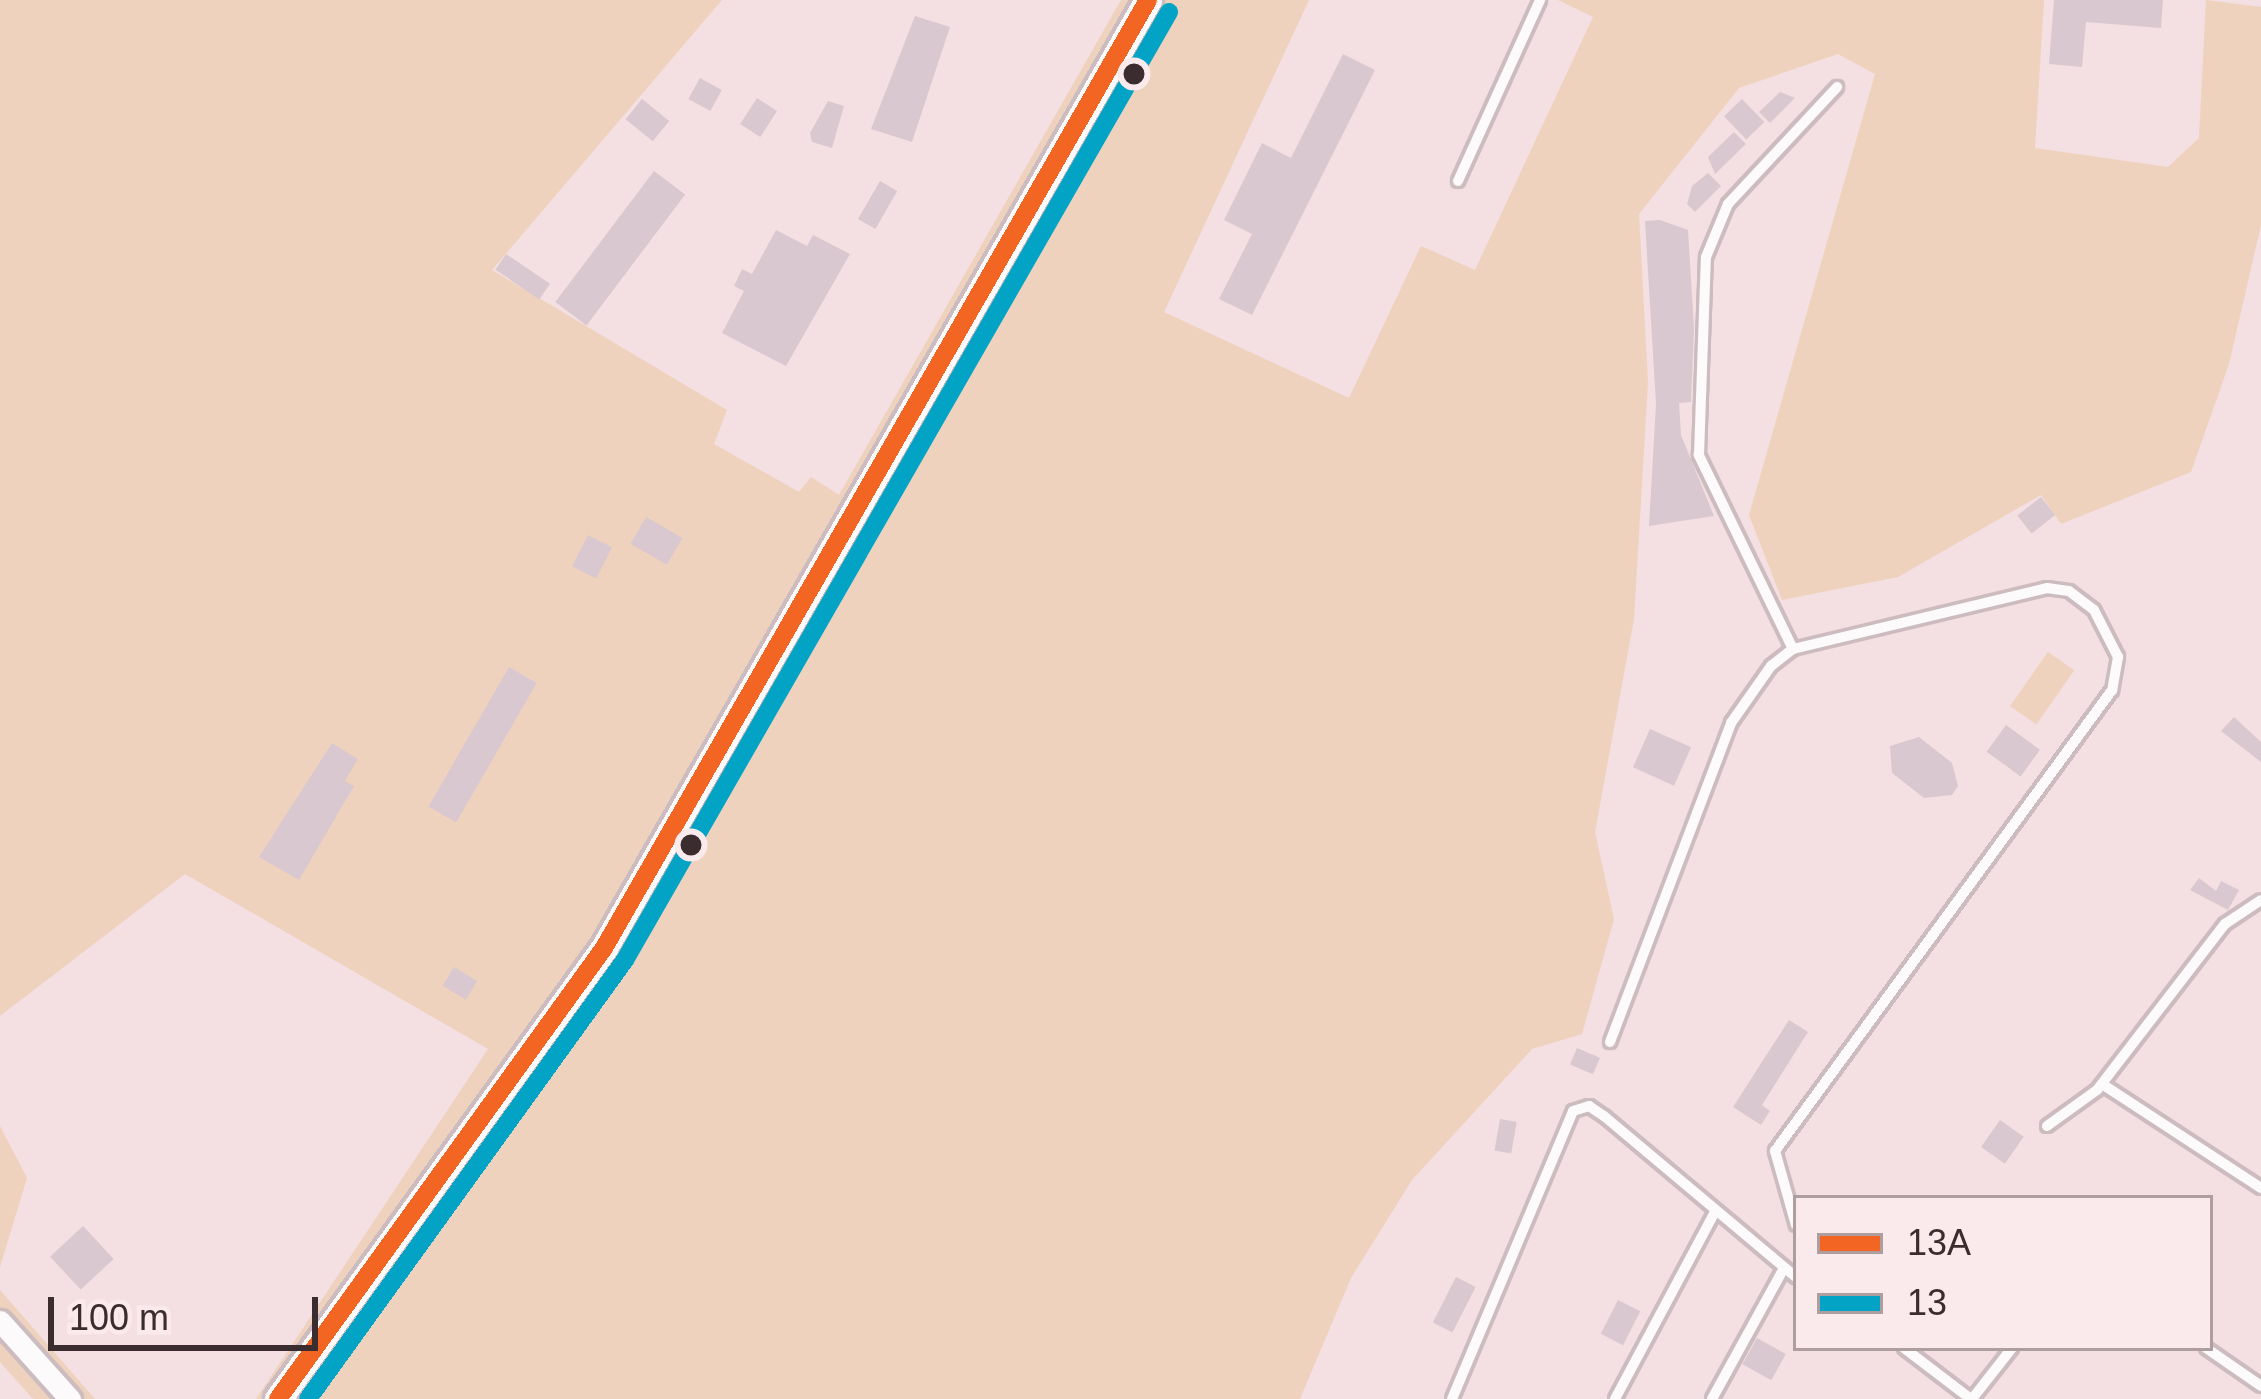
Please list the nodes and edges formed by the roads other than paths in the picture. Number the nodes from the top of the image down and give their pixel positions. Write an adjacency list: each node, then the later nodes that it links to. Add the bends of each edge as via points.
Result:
1 (1148, 0): 21 (street, via 614,932)
2 (1540, 0): 4 (lane)
3 (1837, 87): 5 (lane, via 1728,205 1706,257 1700,455)
4 (1458, 181)
5 (1793, 649): 7 (lane, via 1731,723); 12 (lane, via 2048,588 2069,591 2095,610 2120,672 1775,1151)
6 (2261, 901): 8 (lane, via 2225,924)
7 (1610, 1042)
8 (2102, 1084): 9 (lane); 10 (lane)
9 (2047, 1126)
10 (2261, 1188)
11 (1715, 1212): 13 (lane); 22 (lane, via 1604,1115 1589,1106 1574,1112); 23 (lane)
12 (1793, 1214)
13 (1783, 1270): 14 (lane); 24 (lane)
14 (1793, 1275)
15 (0, 1321): 20 (street)
16 (1908, 1351): 25 (lane)
17 (2010, 1351): 25 (lane)
18 (2210, 1351): 19 (lane)
19 (2261, 1386)
20 (70, 1399)
21 (278, 1399)
22 (1452, 1399)
23 (1616, 1399)
24 (1712, 1399)
25 (1971, 1399)

